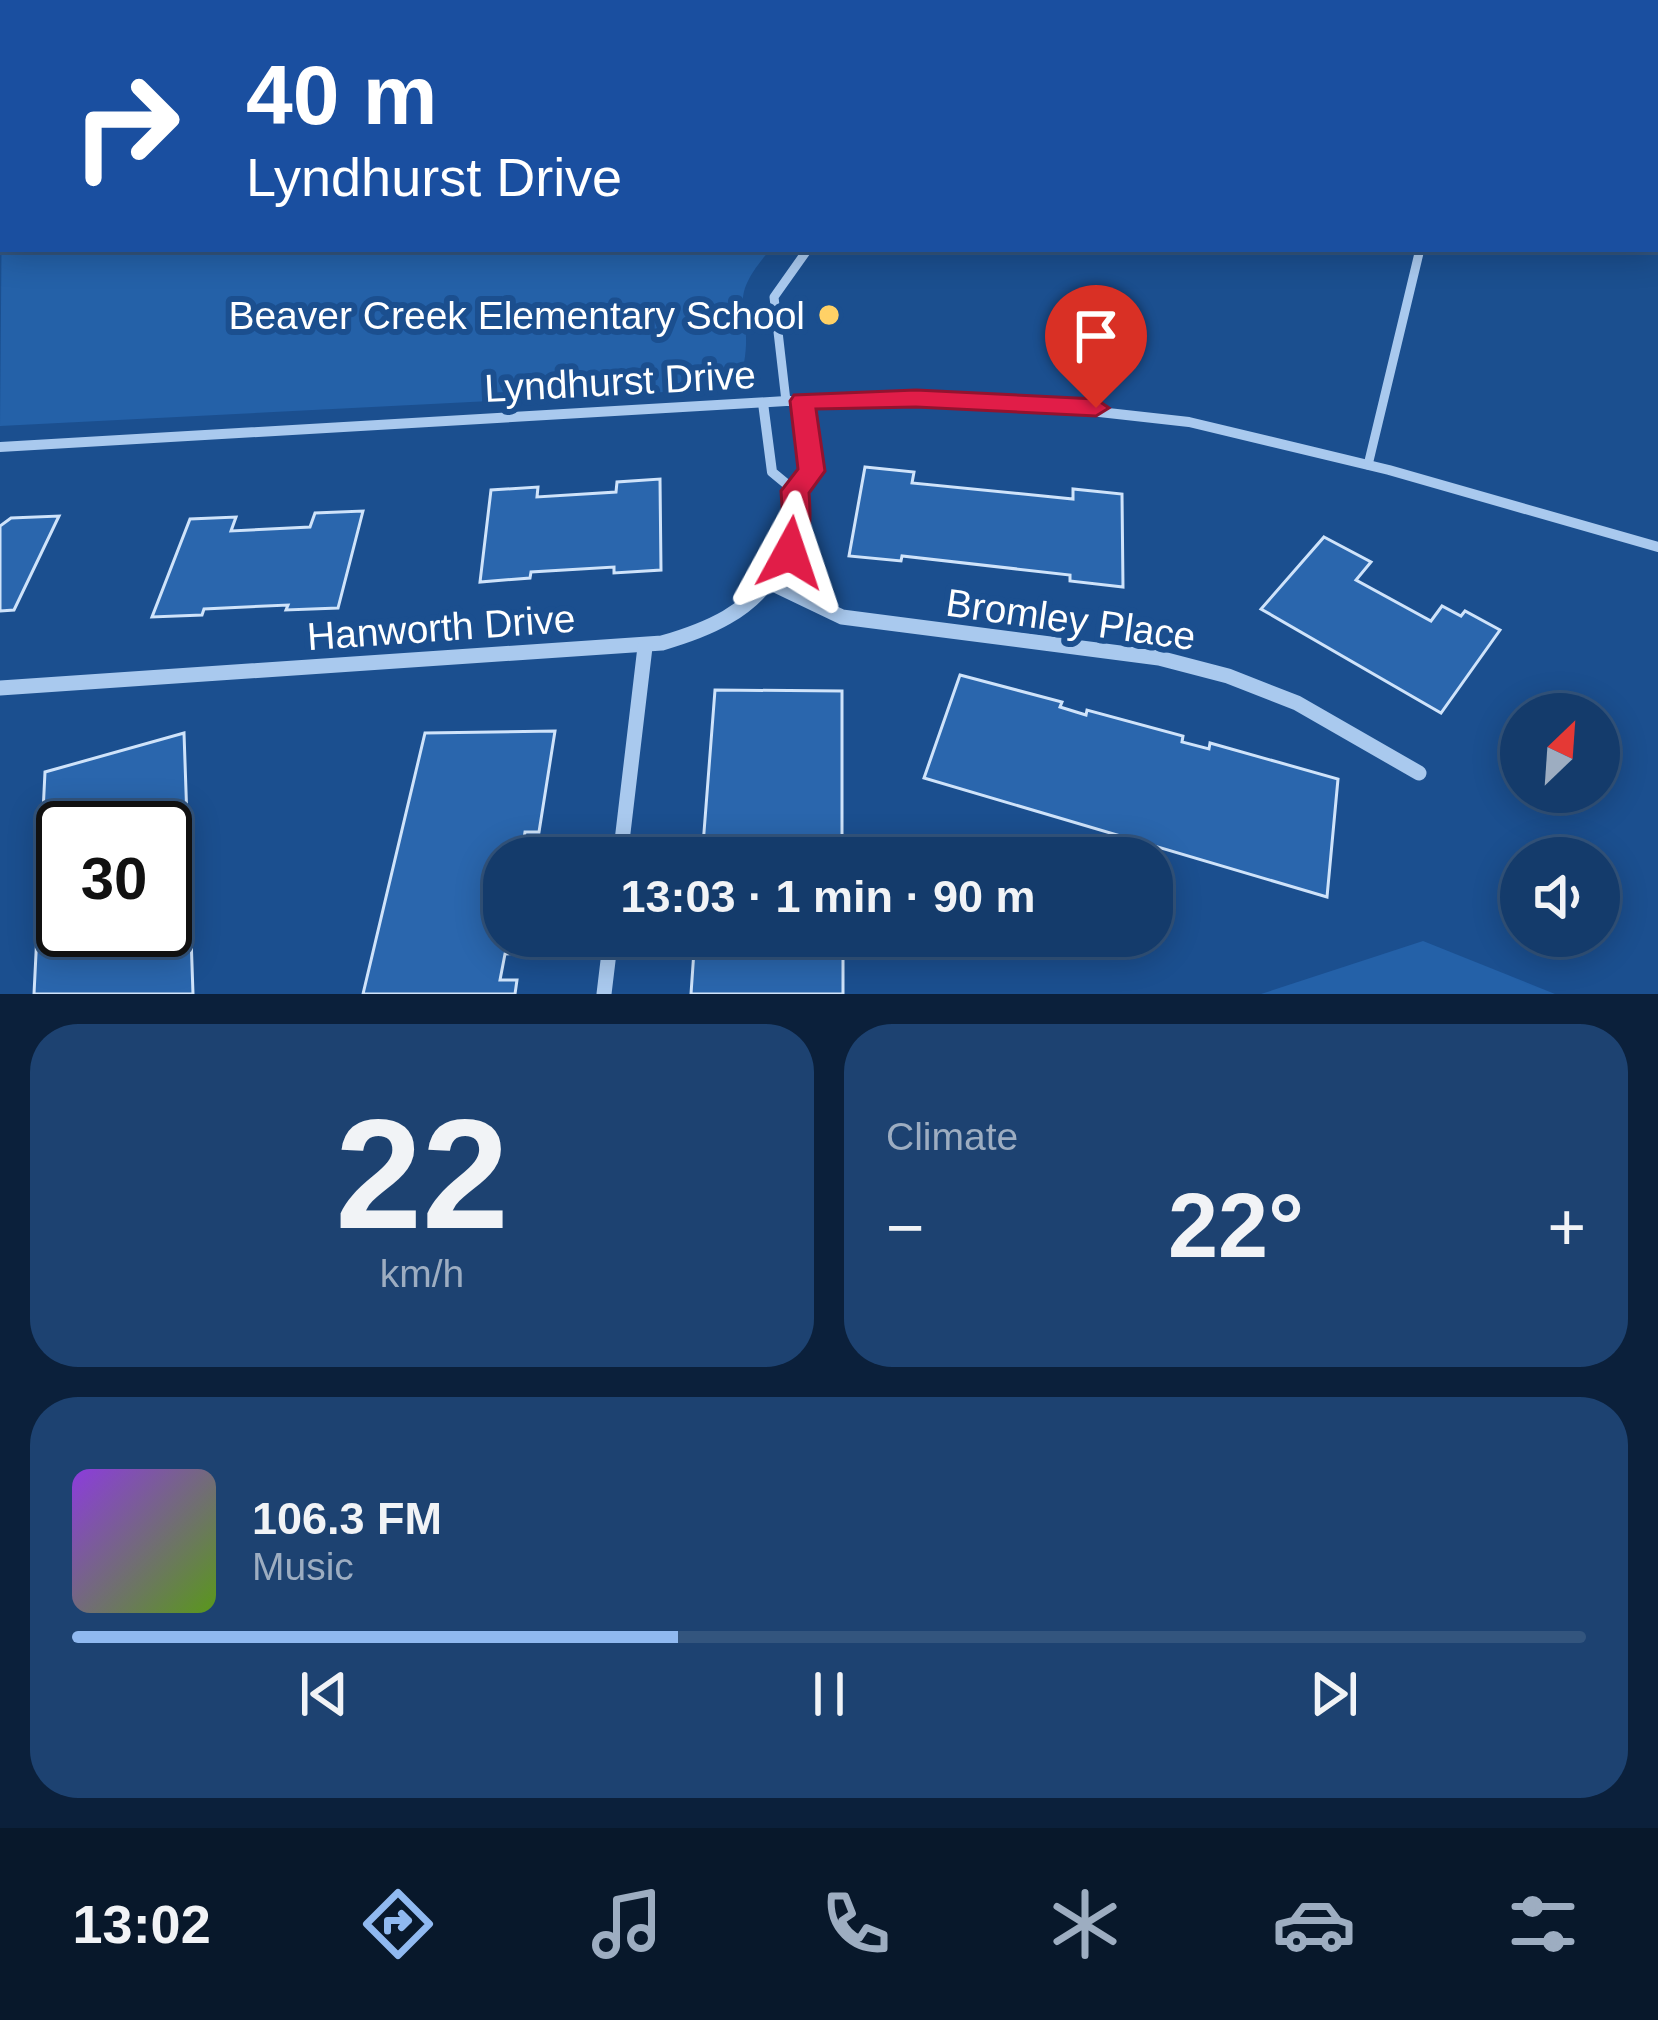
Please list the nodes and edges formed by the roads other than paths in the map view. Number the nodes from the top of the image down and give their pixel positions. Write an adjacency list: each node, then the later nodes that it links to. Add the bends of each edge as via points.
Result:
1 (806, 252): 3 (lane, via 774,297)
2 (1419, 252): 7 (lane)
3 (786, 401): 4 (street, Lyndhurst Drive); 5 (street, Lyndhurst Drive)
4 (802, 401): 7 (street, Lyndhurst Drive, via 1096,408); 8 (street, Hanworth Drive, via 812,471)
5 (763, 403): 6 (street, Lyndhurst Drive); 8 (street, via 772,472)
6 (0, 447)
7 (1368, 464): 9 (street, Lyndhurst Drive)
8 (795, 491): 10 (street, Hanworth Drive, via 790,553)
9 (1658, 547)
10 (771, 583): 11 (street, Hanworth Drive, via 728,619); 13 (street, Bromley Place, via 842,617 1159,658 1228,676 1297,703)
11 (645, 647): 12 (street, Hanworth Drive); 14 (street)
12 (0, 688)
13 (1419, 773)
14 (622, 837)
15 (608, 957): 16 (street)
16 (604, 994)

